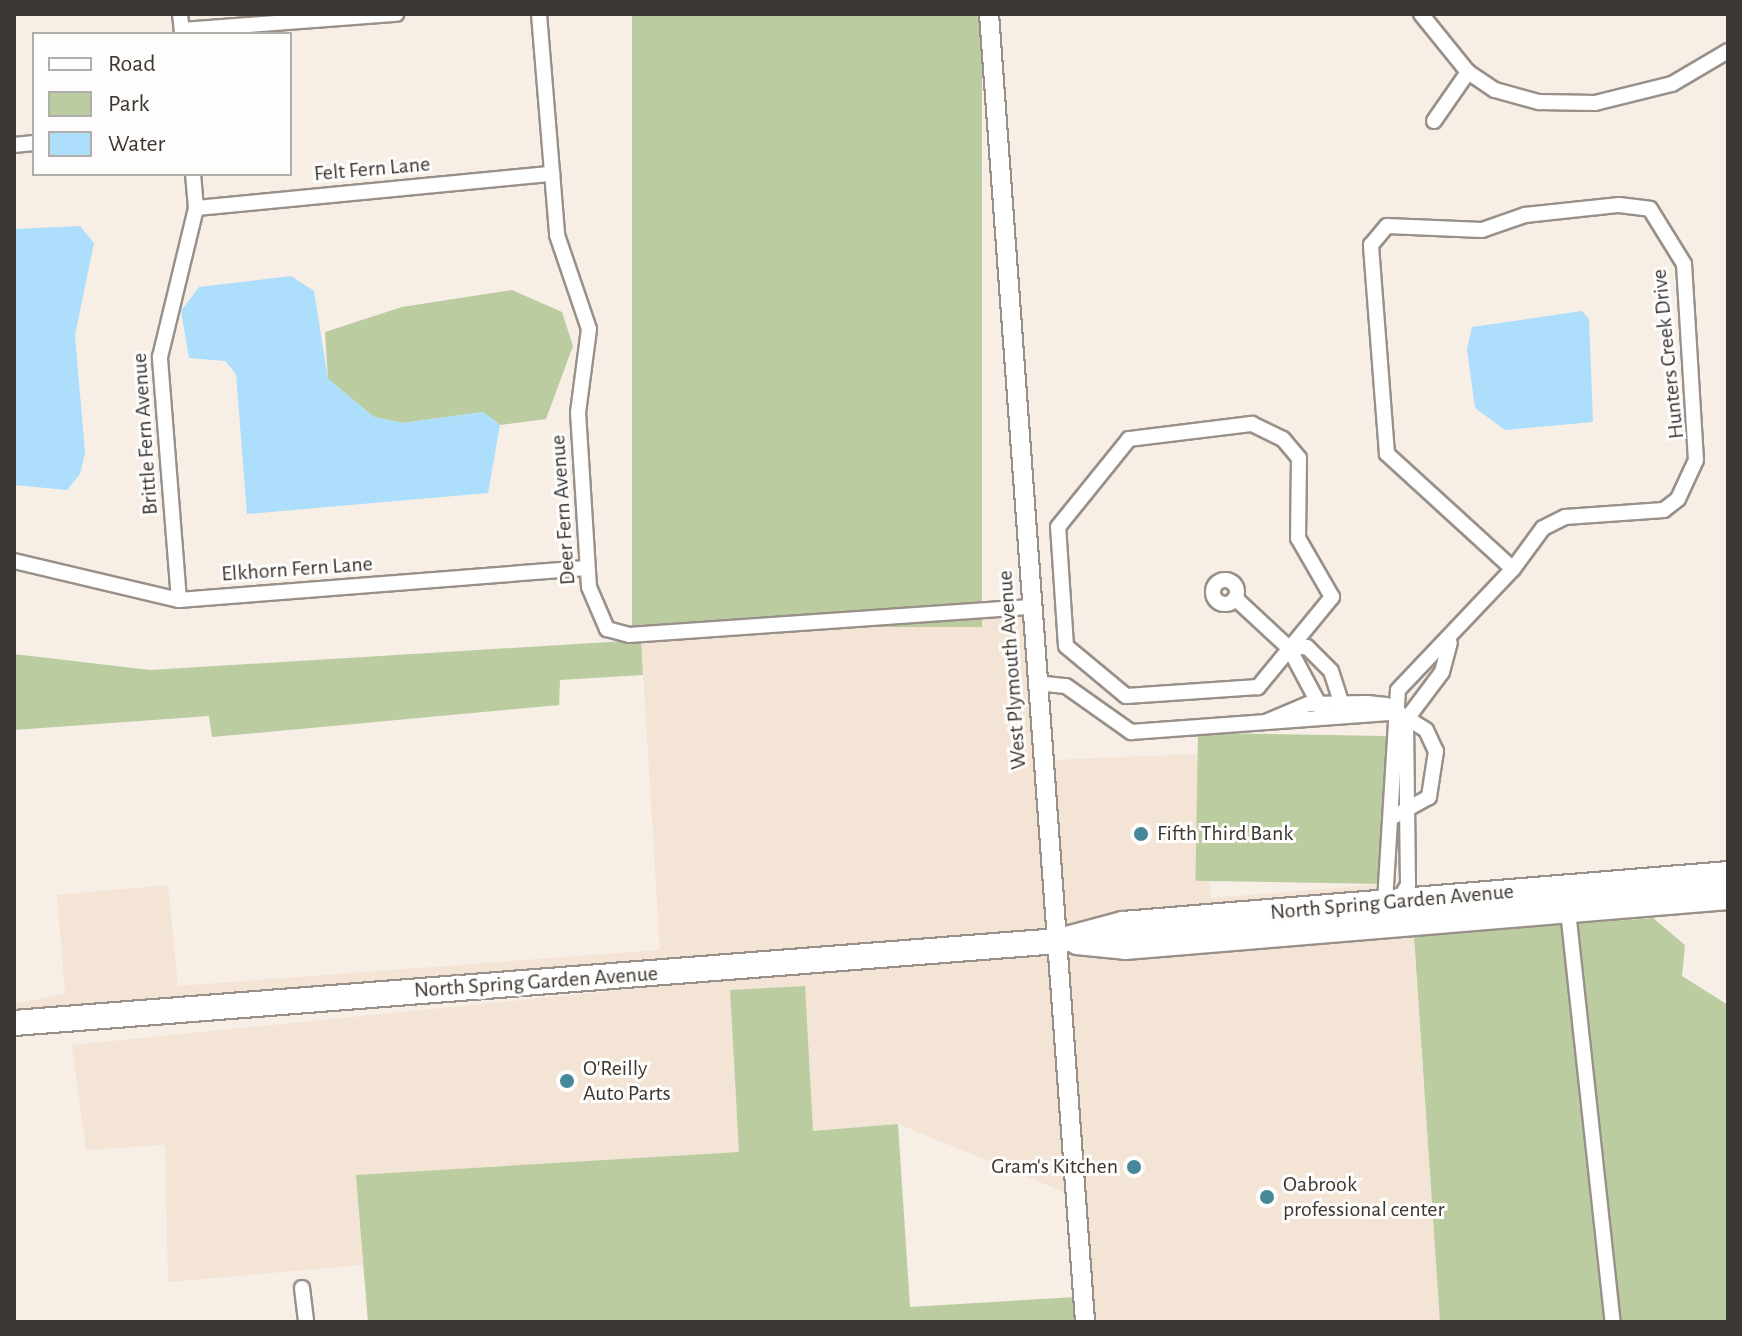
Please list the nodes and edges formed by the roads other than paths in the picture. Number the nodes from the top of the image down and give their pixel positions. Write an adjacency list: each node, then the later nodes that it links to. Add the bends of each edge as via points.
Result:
1 (180, 14): 6 (street)
2 (396, 14): 6 (street)
3 (539, 14): 10 (street, Deer Fern Avenue)
4 (989, 14): 18 (street, West Plymouth Avenue)
5 (1421, 14): 8 (street)
6 (182, 32)
7 (1728, 51): 8 (street, via 1672,84 1595,103 1539,102 1495,90)
8 (1468, 72): 9 (street)
9 (1434, 121)
10 (552, 174): 12 (street, Felt Fern Lane); 14 (street, Deer Fern Avenue, via 563,263 589,329 578,412)
11 (193, 176): 12 (street, Brittle Fern Avenue)
12 (196, 208): 17 (street, Brittle Fern Avenue, via 160,357)
13 (14, 561): 17 (street, Elkhorn Fern Lane)
14 (587, 568): 17 (street, Elkhorn Fern Lane); 18 (street, Deer Fern Avenue, via 597,616 607,629 629,635)
15 (1513, 569): 15 (street, Hunters Creek Drive, via 1543,528 1565,517 1664,510 1678,499 1696,460 1684,264 1650,209 1619,205 1525,215 1482,230 1397,225 1380,230 1371,245 1387,454); 19 (street, Hunters Creek Drive)
16 (1235, 598): 20 (street)
17 (179, 600)
18 (1031, 607): 23 (street, West Plymouth Avenue)
19 (1450, 643): 22 (street, Hunters Creek Drive); 25 (street, Hunters Creek Drive)
20 (1289, 648): 20 (street, via 1332,597 1298,538 1303,473 1293,449 1252,424 1119,445 1058,527 1066,646 1136,700 1252,690); 21 (street, via 1307,647); 24 (street)
21 (1334, 677): 24 (street); 27 (street)
22 (1406, 680): 25 (street); 28 (street, Hunters Creek Drive)
23 (1036, 683): 26 (street, via 1066,686 1131,732 1267,721 1287,708); 34 (street, West Plymouth Avenue)
24 (1313, 687): 26 (street)
25 (1425, 695): 28 (street, Hunters Creek Drive)
26 (1322, 711): 27 (street)
27 (1343, 711): 28 (street)
28 (1399, 717): 29 (street, Hunters Creek Drive); 29 (street, via 1426,730 1436,751 1429,797)
29 (1402, 815): 32 (street, Hunters Creek Drive, via 1408,885)
30 (1728, 874): 32 (highway, North Spring Garden Avenue, via 1435,899)
31 (1728, 897): 33 (highway, North Spring Garden Avenue)
32 (1394, 909): 33 (highway, North Spring Garden Avenue); 34 (highway, North Spring Garden Avenue, via 1123,924); 34 (highway, North Spring Garden Avenue, via 1365,927 1125,947)
33 (1568, 911): 39 (street)
34 (1059, 941): 35 (highway, North Spring Garden Avenue); 38 (street, West Plymouth Avenue)
35 (14, 1023)
36 (302, 1288): 37 (street)
37 (306, 1322)
38 (1085, 1322)
39 (1613, 1322)

